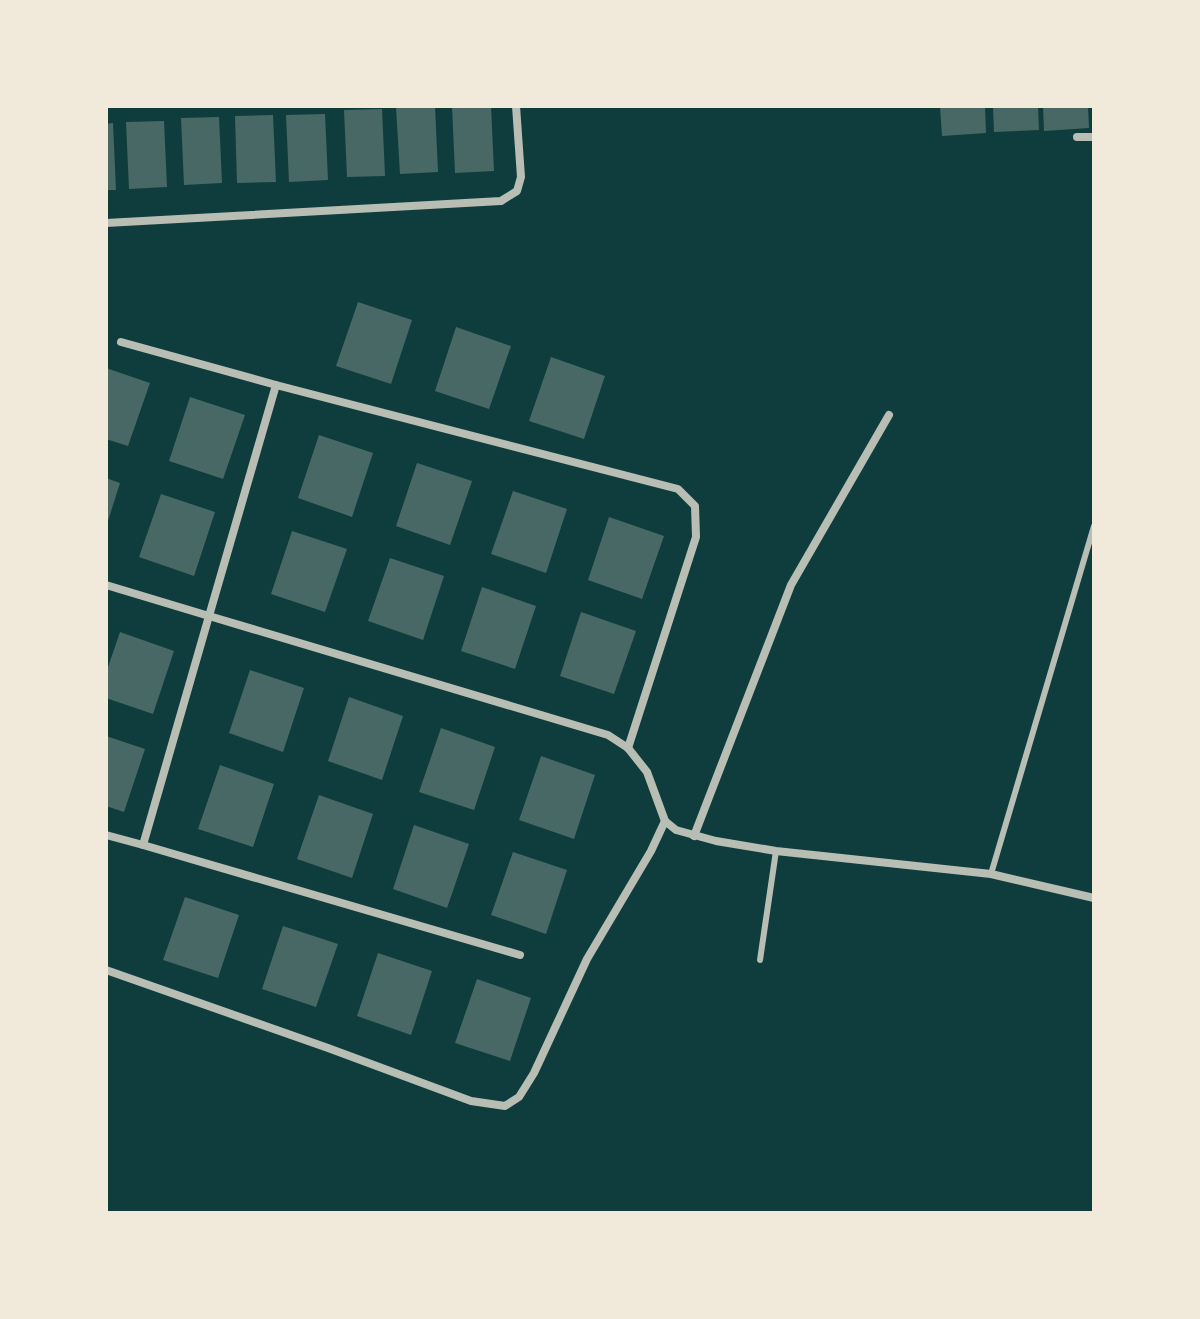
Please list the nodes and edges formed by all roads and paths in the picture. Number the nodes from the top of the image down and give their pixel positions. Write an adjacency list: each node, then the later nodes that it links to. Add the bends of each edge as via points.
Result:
1 (516, 106): 4 (street, via 521,177 517,191 501,201)
2 (1077, 137): 3 (street)
3 (1094, 137)
4 (106, 223)
5 (121, 342): 6 (street)
6 (276, 385): 10 (street); 11 (street, via 678,489 695,506 696,537)
7 (889, 415): 14 (street, via 791,585)
8 (1094, 526): 17 (lane)
9 (106, 585): 10 (street)
10 (209, 616): 11 (street, via 608,735); 15 (street)
11 (628, 748): 12 (street, via 647,772)
12 (665, 821): 14 (street); 21 (street, via 587,959 534,1073 519,1097 505,1106 471,1101)
13 (106, 835): 15 (street)
14 (694, 836): 16 (street)
15 (143, 845): 19 (street)
16 (776, 851): 17 (street); 20 (lane)
17 (991, 874): 18 (street)
18 (1094, 898)
19 (520, 955)
20 (760, 960)
21 (106, 970)

